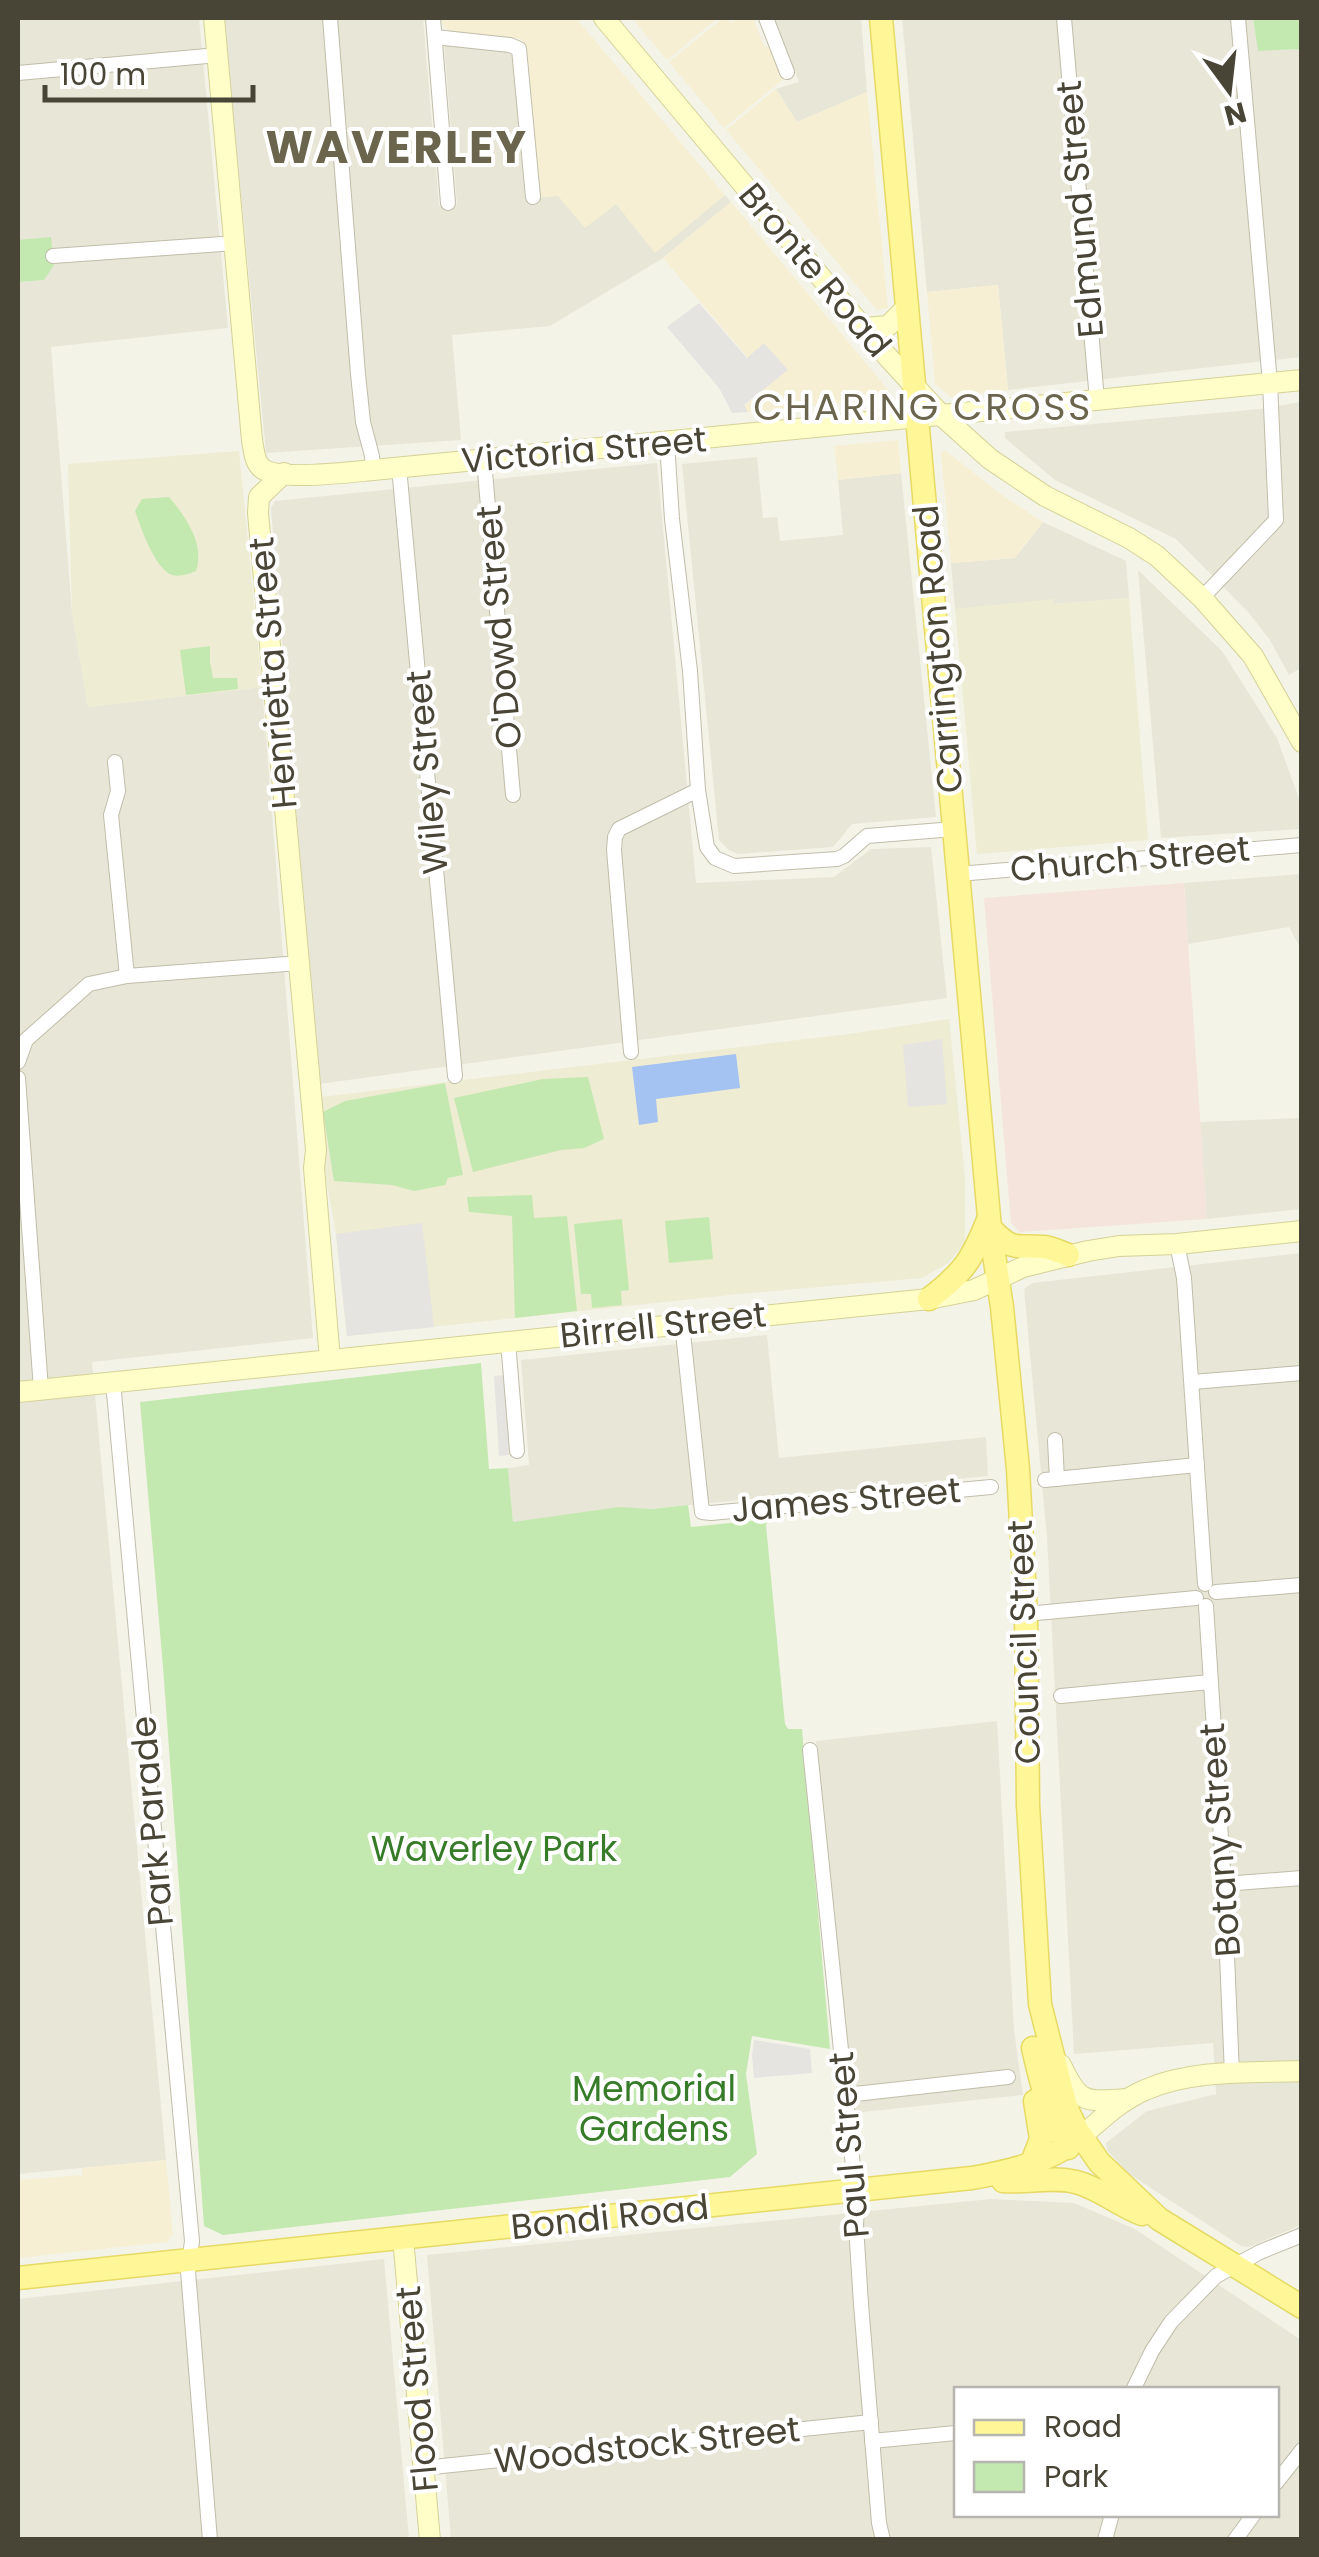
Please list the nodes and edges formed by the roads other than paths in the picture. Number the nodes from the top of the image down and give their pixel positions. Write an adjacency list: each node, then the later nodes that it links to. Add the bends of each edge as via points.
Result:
1 (214, 18): 10 (street)
2 (330, 18): 27 (street, via 358,374)
3 (432, 18): 9 (street)
4 (766, 18): 12 (street)
5 (882, 18): 17 (main road, Carrington Road)
6 (1064, 18): 22 (street, Edmund Street)
7 (1238, 18): 20 (street)
8 (609, 19): 18 (street, Bronte Road)
9 (435, 37): 13 (street, via 519,49); 14 (street)
10 (218, 55): 11 (street); 15 (street)
11 (18, 72)
12 (788, 72)
13 (533, 196)
14 (448, 203)
15 (236, 243): 16 (street); 28 (street, via 254,454 263,469)
16 (53, 256)
17 (908, 306): 18 (street, via 888,326); 21 (main road, Carrington Road)
18 (864, 328): 21 (street, Bronte Road)
19 (1302, 380): 20 (street, Victoria Street)
20 (1270, 383): 22 (street, Victoria Street); 29 (street, via 1276,520)
21 (916, 388): 23 (main road, Carrington Road)
22 (1097, 400): 23 (street, Victoria Street)
23 (929, 416): 24 (street, Victoria Street); 29 (street, via 1045,496 1157,556); 34 (main road, Carrington Road)
24 (667, 443): 25 (street, Victoria Street); 32 (street)
25 (484, 460): 26 (street, Victoria Street); 33 (street, O'Dowd Street)
26 (399, 467): 27 (street, Victoria Street); 41 (street, Wiley Street)
27 (373, 470): 28 (street, Victoria Street)
28 (284, 474): 37 (street, Henrietta Street, via 259,497 258,513)
29 (1202, 598): 30 (street, via 1253,656)
30 (1302, 742)
31 (115, 762): 38 (street, via 118,791 111,816)
32 (698, 790): 34 (street, via 706,847 734,866 838,859 868,836); 39 (street, via 619,828 615,837)
33 (513, 794)
34 (954, 828): 36 (main road, Carrington Road)
35 (1302, 844): 36 (street, Church Street)
36 (958, 874): 43 (main road, Carrington Road)
37 (299, 963): 38 (street); 51 (street, Henrietta Street)
38 (127, 976): 40 (street, via 89,984 26,1040)
39 (630, 1052)
40 (18, 1062)
41 (455, 1076)
42 (18, 1078): 55 (street)
43 (990, 1222): 46 (main road, via 1009,1245); 47 (main road, Carrington Road); 48 (main road, via 969,1263)
44 (1302, 1231): 45 (street, Birrell Street)
45 (1177, 1244): 46 (street, Birrell Street); 54 (street)
46 (1068, 1255): 47 (street, Birrell Street)
47 (998, 1280): 48 (street, Birrell Street); 64 (main road, Council Street)
48 (929, 1299): 49 (street, Birrell Street)
49 (682, 1323): 50 (street, Birrell Street); 60 (street, James Street, via 702,1512)
50 (508, 1341): 51 (street, Birrell Street); 58 (street)
51 (330, 1360): 53 (street, Birrell Street)
52 (1302, 1373): 54 (street)
53 (113, 1382): 55 (street, Birrell Street); 83 (street, Park Parade)
54 (1192, 1382): 59 (street)
55 (41, 1390): 56 (street, Birrell Street)
56 (18, 1392)
57 (1054, 1440): 59 (street, via 1051,1479)
58 (518, 1451)
59 (1197, 1466): 62 (street)
60 (990, 1487)
61 (1302, 1585): 62 (street)
62 (1211, 1588): 63 (street, via 1200,1586)
63 (1201, 1602): 64 (street); 65 (street, Botany Street)
64 (1026, 1614): 70 (main road, Council Street, via 1028,1804)
65 (1210, 1682): 66 (street); 69 (street, Botany Street)
66 (1061, 1696)
67 (810, 1750): 74 (street, Paul Street)
68 (1302, 1878): 69 (street)
69 (1224, 1884): 72 (street, Botany Street)
70 (1043, 2049): 75 (street, via 1082,2098); 76 (main road, Council Street, via 1043,2092); 77 (main road, via 1030,2068 1041,2140)
71 (1302, 2071): 72 (street)
72 (1232, 2074): 75 (street, via 1162,2084)
73 (1008, 2077): 74 (street)
74 (846, 2094): 79 (street, Paul Street)
75 (1128, 2099): 76 (street)
76 (1074, 2146): 77 (main road, Bondi Road); 80 (main road, via 1086,2170)
77 (1031, 2164): 78 (main road, Bondi Road)
78 (972, 2178): 79 (main road, Bondi Road); 80 (main road, via 1075,2182)
79 (856, 2191): 82 (main road, Bondi Road); 88 (street, Paul Street)
80 (1150, 2216): 84 (main road)
81 (1302, 2234): 84 (street)
82 (403, 2238): 83 (main road, Bondi Road); 92 (street, Flood Street)
83 (189, 2260): 85 (main road, Bondi Road); 95 (street, Park Parade)
84 (1235, 2266): 86 (main road); 87 (street, via 1171,2322)
85 (18, 2278)
86 (1302, 2307)
87 (1134, 2387)
88 (870, 2422): 90 (street, Paul Street); 92 (street, Woodstock Street)
89 (954, 2434): 90 (street)
90 (872, 2440): 97 (street, Paul Street)
91 (1302, 2450): 93 (street)
92 (423, 2468): 96 (street, Flood Street)
93 (1279, 2480)
94 (1252, 2517): 98 (street)
95 (210, 2540)
96 (430, 2540)
97 (883, 2540)
98 (1235, 2540)

